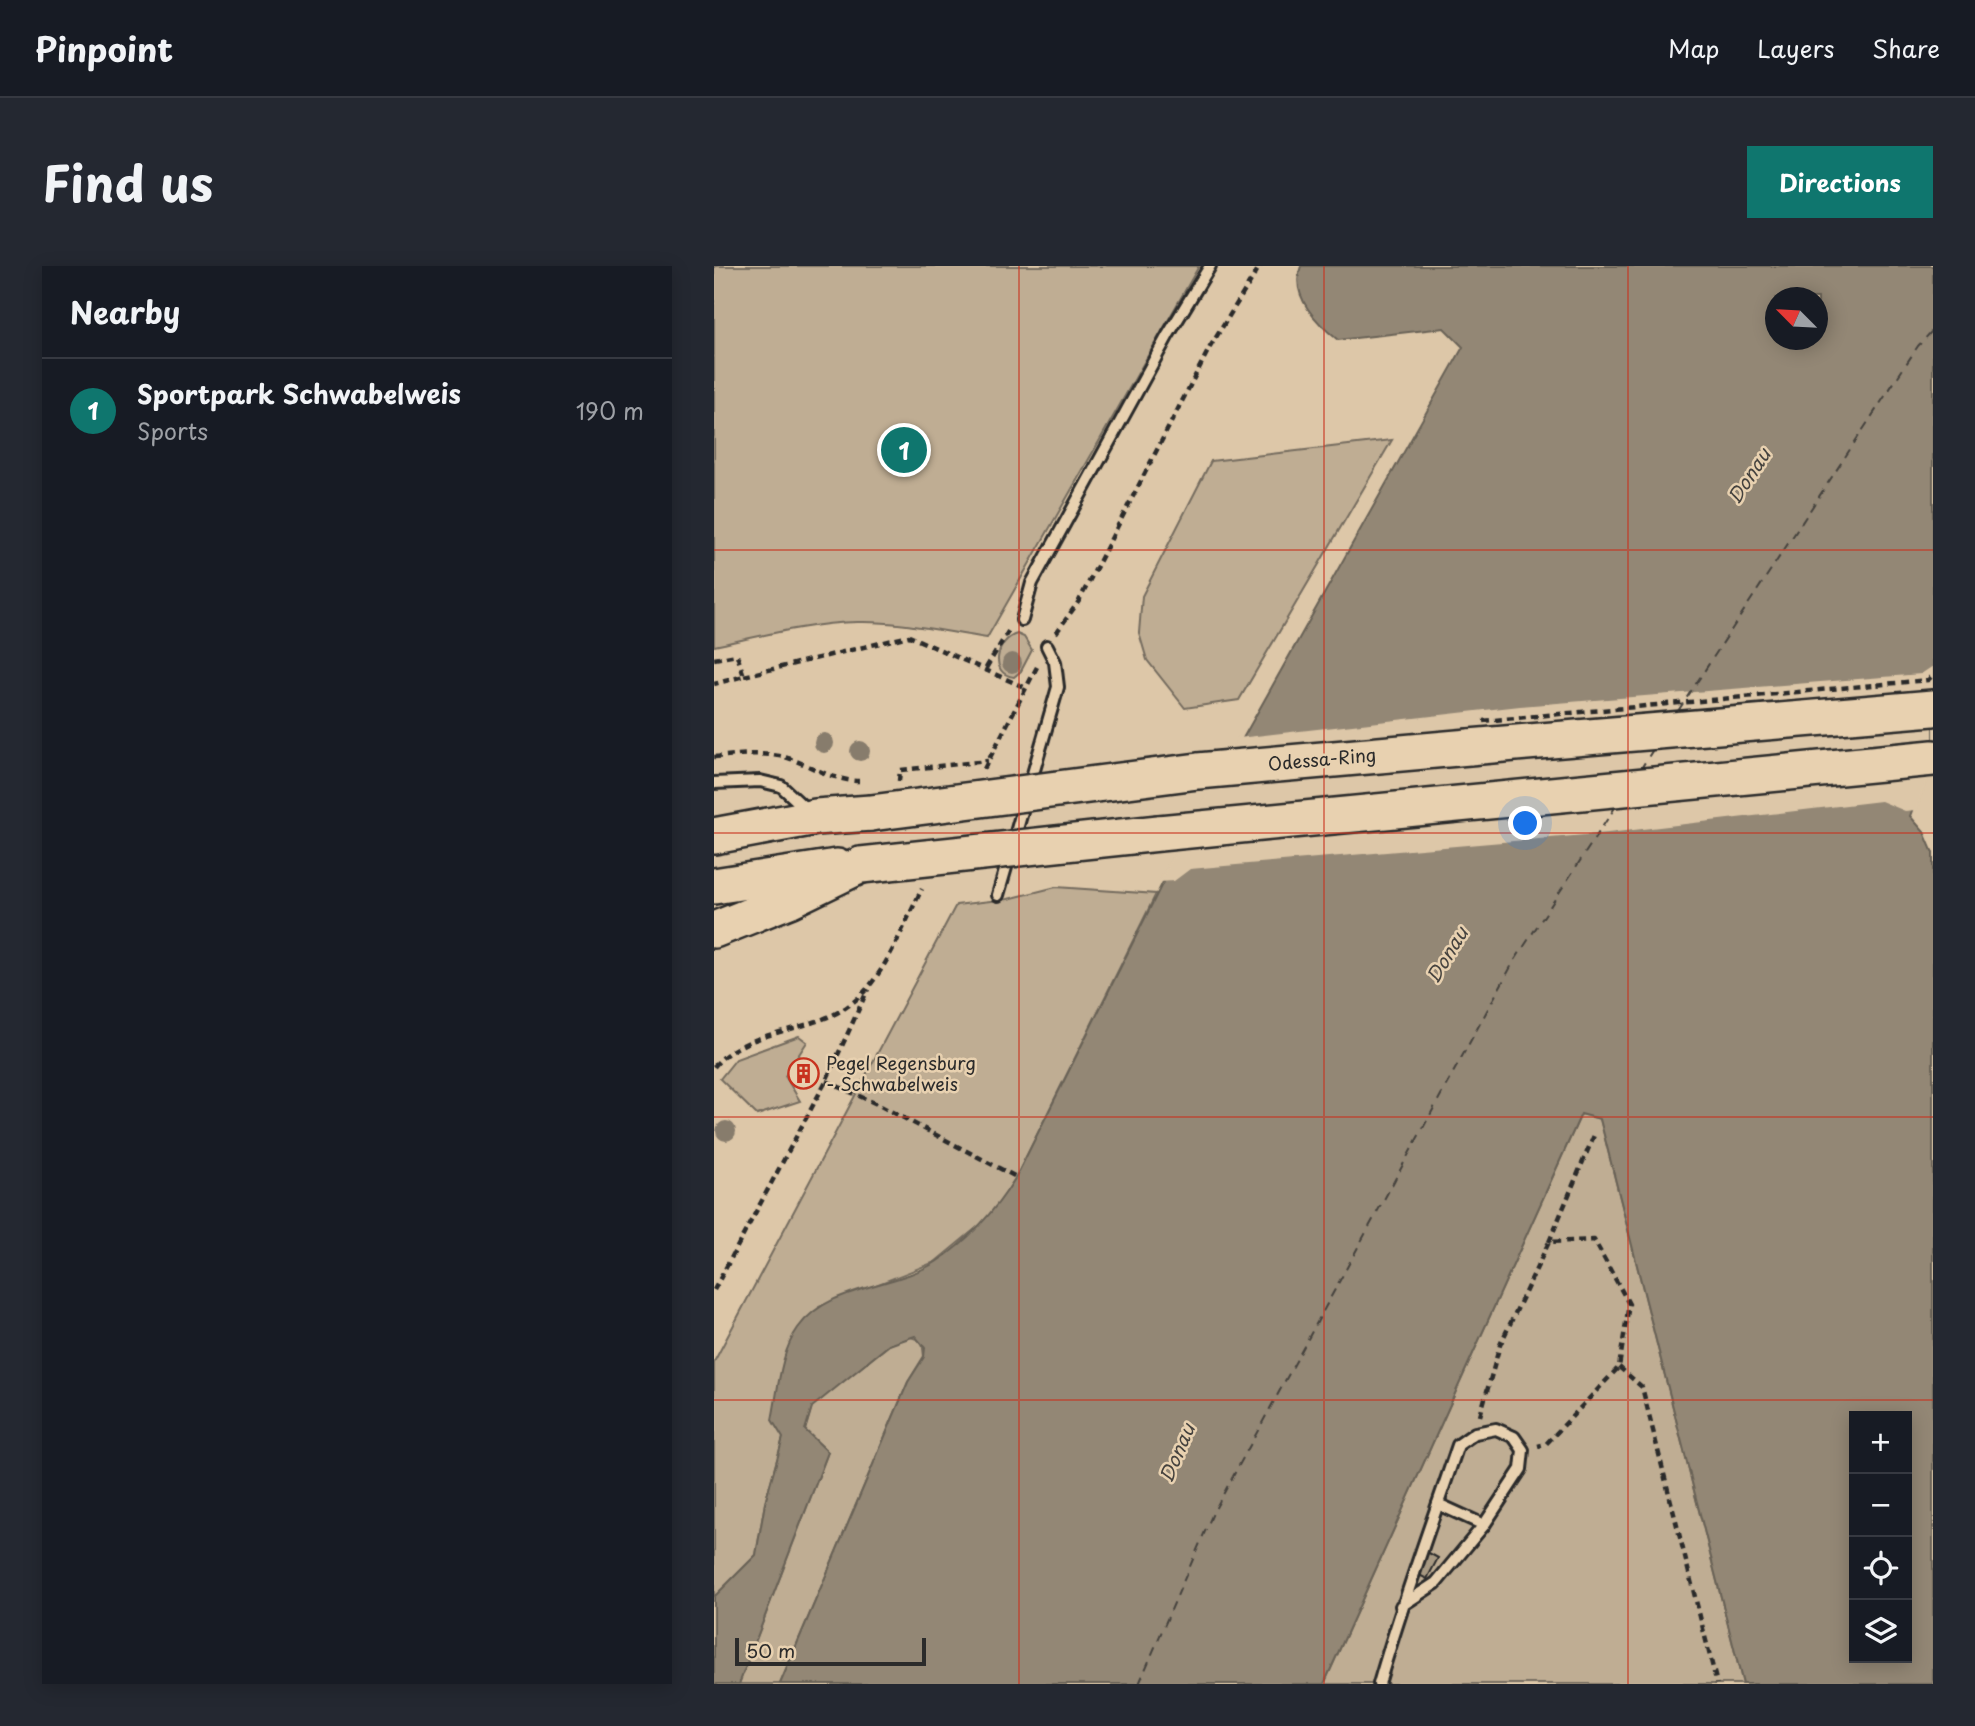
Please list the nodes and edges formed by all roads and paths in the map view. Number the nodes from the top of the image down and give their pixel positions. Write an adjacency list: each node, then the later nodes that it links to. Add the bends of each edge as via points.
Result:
1 (1210, 266): 3 (lane, via 1032,583)
2 (1260, 266): 4 (path, via 1210,347 1079,601)
3 (1022, 620): 6 (path, via 1004,633)
4 (1047, 646): 22 (lane, via 1055,662 1058,687)
5 (714, 659): 7 (path, via 737,655)
6 (986, 668): 7 (path, via 909,636); 9 (path)
7 (744, 676): 8 (path)
8 (714, 684)
9 (1026, 688)
10 (1933, 708): 16 (highway, Odessa-Ring, bridge)
11 (714, 757): 16 (path, via 788,758 846,781)
12 (1933, 758): 20 (highway, bridge)
13 (988, 761): 14 (path, via 901,770 900,781)
14 (887, 781)
15 (714, 783): 18 (lane, via 760,781 781,786)
16 (872, 797): 18 (highway, Odessa-Ring)
17 (714, 816): 18 (highway)
18 (816, 817): 19 (highway, Odessa-Ring)
19 (714, 836)
20 (861, 865): 21 (highway); 23 (highway)
21 (714, 886)
22 (998, 895)
23 (714, 930)
24 (714, 1067): 25 (path, via 733,1049 829,1017 870,985)
25 (826, 1081): 27 (path); 29 (path)
26 (1595, 1133): 28 (path)
27 (1016, 1177)
28 (1549, 1242): 30 (path, via 1594,1240 1629,1304); 31 (path, via 1500,1345)
29 (714, 1290)
30 (1619, 1367): 32 (path, via 1546,1444); 37 (path, via 1643,1387)
31 (1475, 1433): 32 (lane, via 1496,1429 1514,1437); 33 (lane, via 1458,1445)
32 (1523, 1450): 34 (lane, via 1521,1469)
33 (1438, 1504): 34 (lane); 35 (lane)
34 (1484, 1525): 35 (lane, via 1436,1583)
35 (1401, 1606): 36 (lane)
36 (1379, 1684)
37 (1717, 1684)

